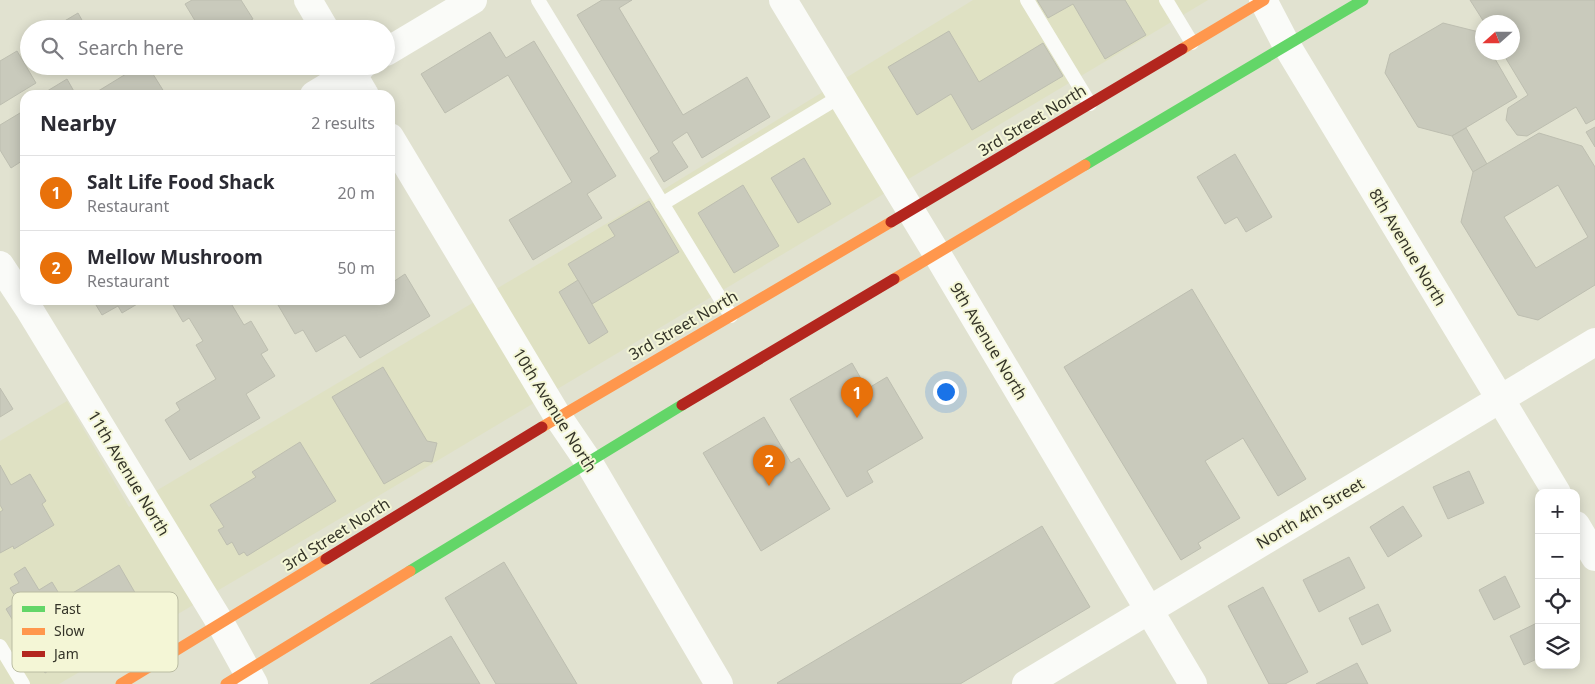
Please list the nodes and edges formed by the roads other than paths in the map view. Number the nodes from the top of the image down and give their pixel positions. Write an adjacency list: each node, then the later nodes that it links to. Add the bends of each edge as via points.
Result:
1 (308, 0): 9 (street)
2 (473, 0): 12 (street)
3 (538, 0): 18 (lane)
4 (783, 0): 15 (street, 9th Avenue North)
5 (1027, 0): 16 (lane)
6 (1166, 0): 10 (lane)
7 (1263, 0): 10 (main road, 3rd Street North); 11 (street, 8th Avenue North)
8 (1363, 0): 11 (main road)
9 (320, 20)
10 (1192, 43): 16 (main road, 3rd Street North)
11 (1287, 46): 20 (main road); 26 (street, 8th Avenue North)
12 (395, 47)
13 (357, 75): 14 (street)
14 (325, 90)
15 (841, 96): 18 (lane); 19 (street, 9th Avenue North)
16 (1090, 104): 19 (main road, 3rd Street North)
17 (395, 145): 27 (street, 10th Avenue North)
18 (662, 204): 24 (lane)
19 (910, 211): 20 (street, 9th Avenue North); 24 (main road, 3rd Street North)
20 (937, 254): 28 (main road); 32 (street, 9th Avenue North)
21 (8, 274): 22 (street, 11th Avenue North)
22 (20, 294)
23 (27, 305): 33 (street, 11th Avenue North)
24 (732, 316): 27 (main road, 3rd Street North)
25 (1595, 342): 26 (street, North 4th Street)
26 (1500, 398): 29 (street, 8th Avenue North); 32 (street, North 4th Street)
27 (558, 417): 28 (street, 10th Avenue North); 33 (main road, 3rd Street North)
28 (588, 461): 39 (main road); 42 (street, 10th Avenue North)
29 (1555, 489)
30 (1580, 532): 31 (street)
31 (1595, 557)
32 (1149, 611): 43 (street, North 4th Street); 44 (street, 9th Avenue North)
33 (221, 624): 35 (main road, 3rd Street North); 39 (street, 11th Avenue North)
34 (0, 646): 36 (lane)
35 (178, 650)
36 (12, 666)
37 (16, 672): 40 (lane)
38 (141, 672): 41 (main road, 3rd Street North)
39 (242, 680)
40 (23, 684)
41 (121, 684)
42 (719, 684)
43 (1026, 684)
44 (1193, 684)

